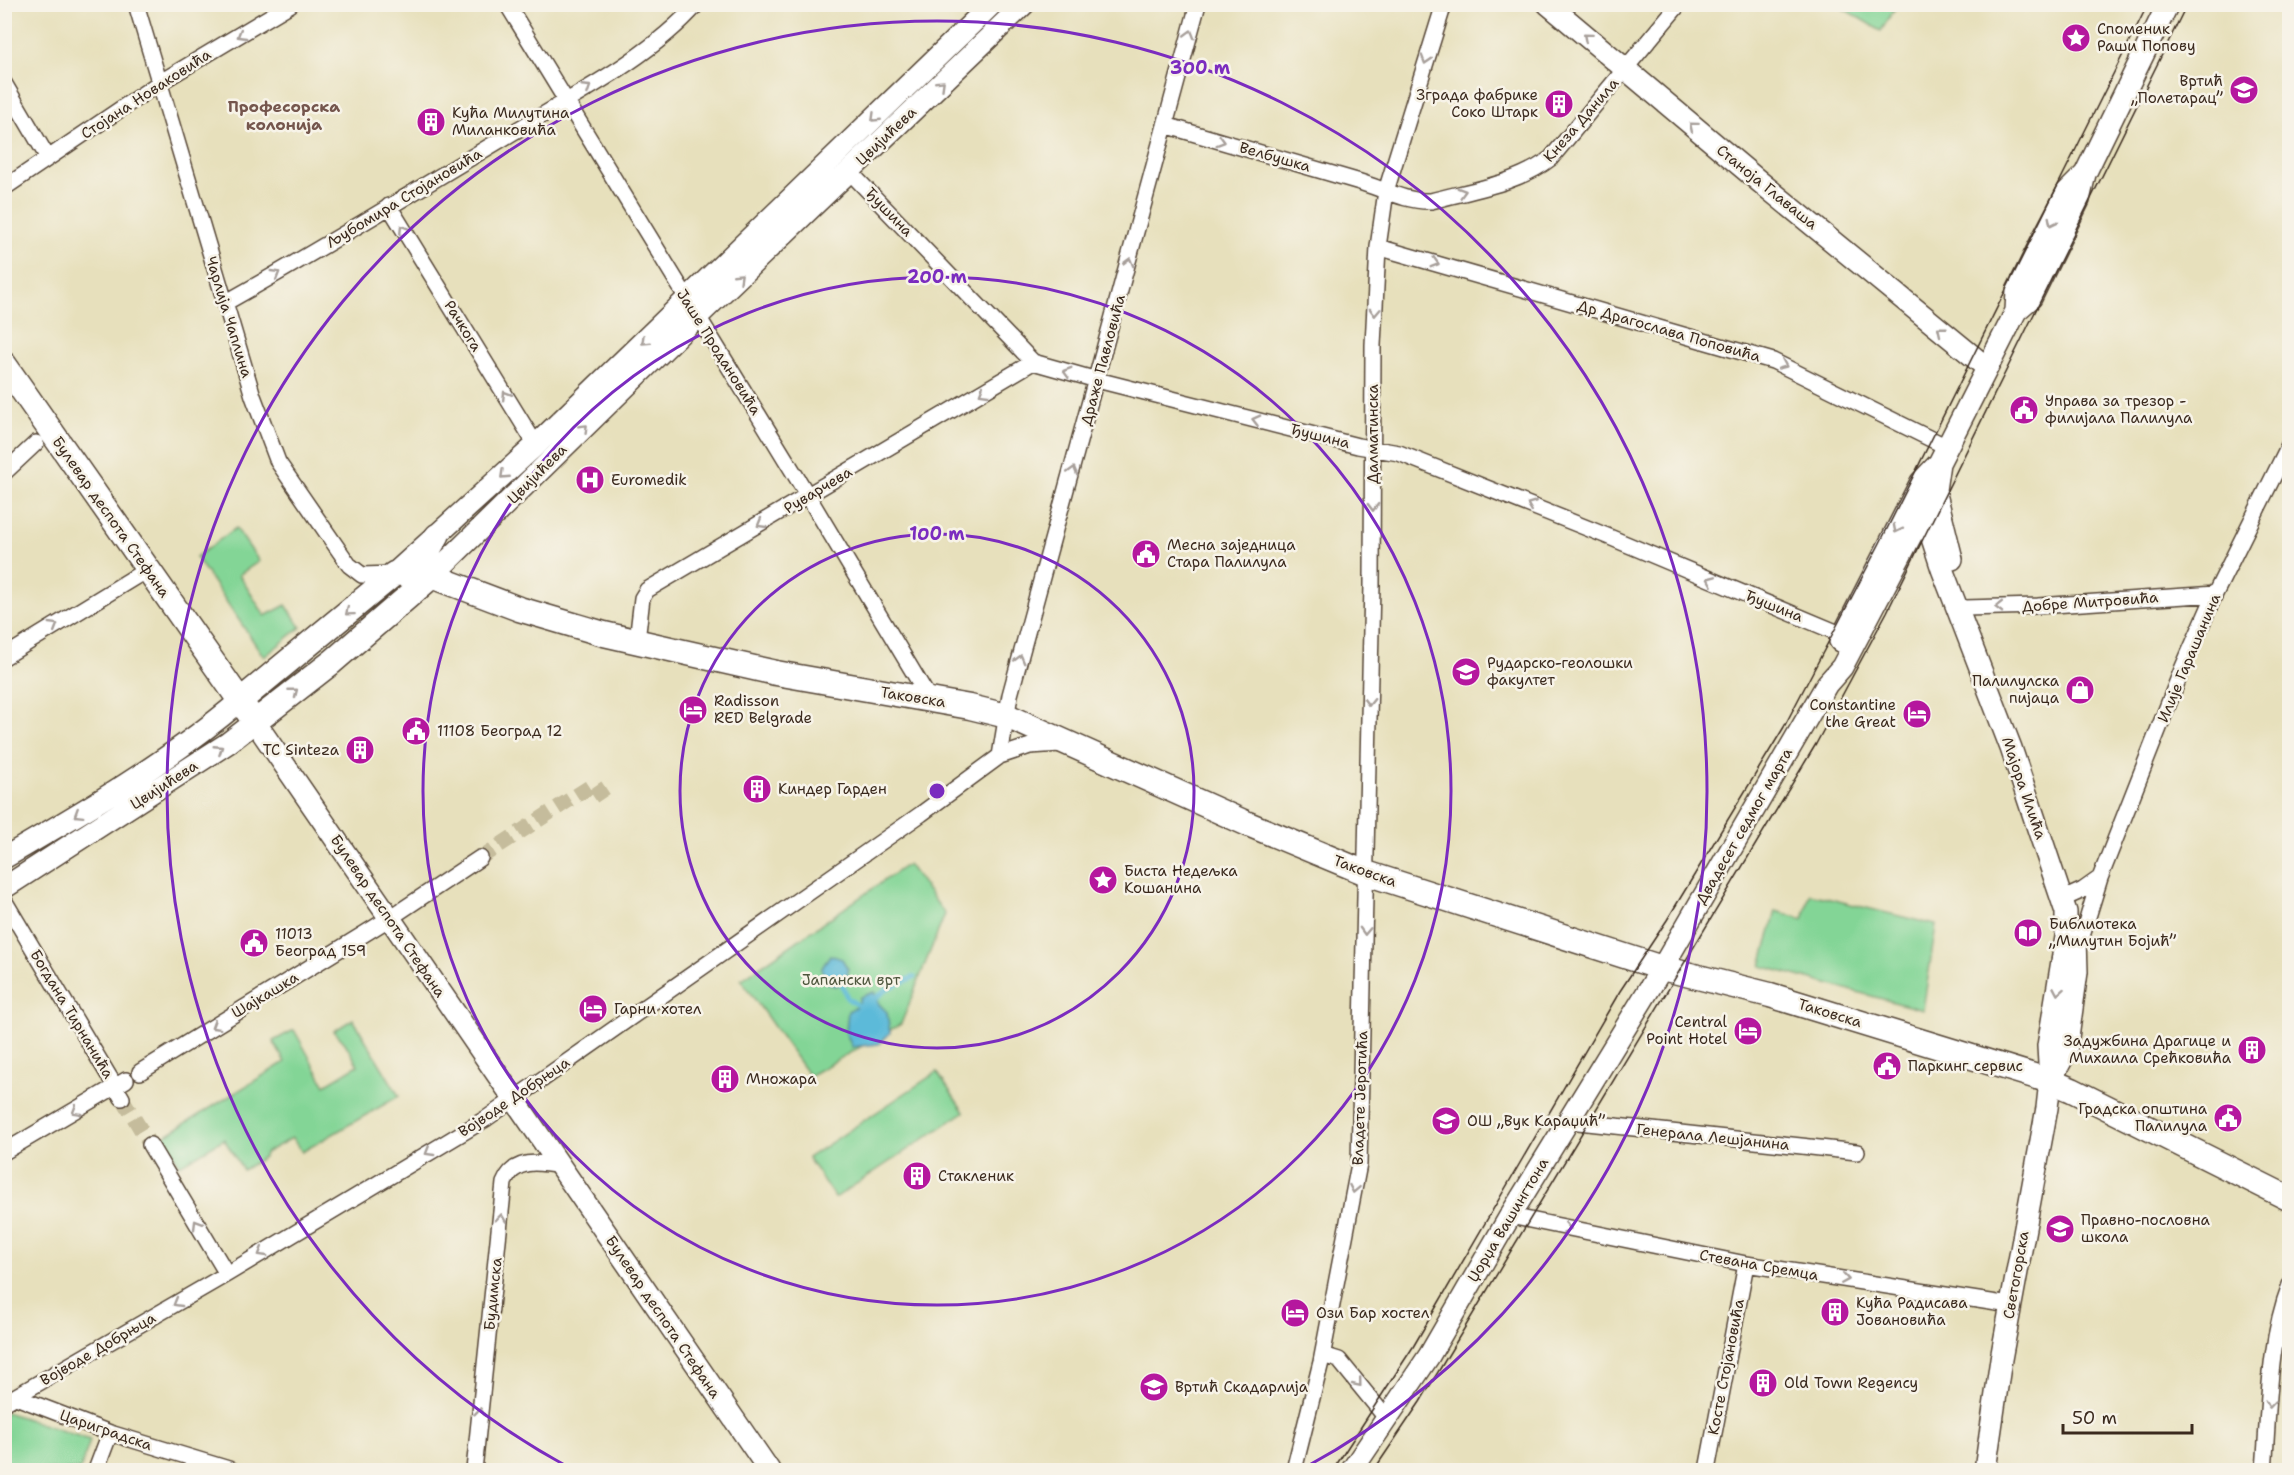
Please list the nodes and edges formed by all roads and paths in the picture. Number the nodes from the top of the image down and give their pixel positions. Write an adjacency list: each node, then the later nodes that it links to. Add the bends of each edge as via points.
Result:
1 (136, 4): 13 (street, Чарлија Чаплина)
2 (291, 4): 13 (street, Стојана Новаковића, one-way to 13)
3 (507, 4): 15 (street, Јаше Продановића)
4 (697, 4): 15 (street, Љубомира Стојановића, one-way to 4, via 644,51)
5 (992, 4): 24 (main road, Цвијићева, one-way to 24)
6 (1024, 4): 18 (main road, Цвијићева, one-way to 6)
7 (1198, 4): 16 (street, Драже Павловића, one-way to 7)
8 (1444, 4): 20 (street, Далматинска, one-way to 20)
9 (1548, 4): 12 (main road, Станоја Главаша, one-way to 9)
10 (1679, 4): 12 (street, Кнеза Данила)
11 (2168, 4): 27 (main road, Двадесет седмог марта, via 2085,174 2079,200 2045,270 2031,298 2016,311)
12 (1625, 69): 20 (street, Кнеза Данила, one-way to 12, via 1413,200 1431,201 1532,171 1551,158); 27 (main road, Станоја Главаша, one-way to 12)
13 (159, 83): 17 (street, Стојана Новаковића); 23 (street, Чарлија Чаплина)
14 (4, 84): 17 (street)
15 (566, 100): 21 (street, Љубомира Стојановића); 24 (street, Јаше Продановића)
16 (1165, 125): 20 (street, Велбушка, one-way to 20); 28 (street, Драже Павловића, one-way to 16)
17 (48, 158): 19 (street, Стојана Новаковића)
18 (849, 171): 24 (main road, Цвијићева, one-way to 18); 25 (street, Ђушина)
19 (4, 188)
20 (1386, 190): 22 (street, Далматинска)
21 (389, 206): 23 (street, Љубомира Стојановића, one-way to 21); 31 (street, Рачкога, one-way to 21)
22 (1378, 247): 32 (street, Далматинска, one-way to 32, via 1373,345); 33 (street, Др Драгослава Поповића, one-way to 33, via 1773,361)
23 (225, 303): 40 (street, Чарлија Чаплина, via 264,428 285,473 349,565 362,575)
24 (691, 308): 31 (main road, Цвијићева, one-way to 31); 36 (street, Јаше Продановића); 41 (main road, Цвијићева, one-way to 24)
25 (1033, 362): 28 (street, Ђушина, one-way to 25); 36 (street, Руварчева, one-way to 36)
26 (4, 364): 39 (main road, Булевар деспота Стефана)
27 (1986, 368): 33 (main road, Двадесет седмог марта)
28 (1097, 380): 32 (street, Ђушина, one-way to 28); 51 (street, Драже Павловића, one-way to 28)
29 (36, 443): 34 (street)
30 (2289, 443): 42 (street, Илије Гарашанина)
31 (536, 445): 38 (main road, Цвијићева, one-way to 38)
32 (1374, 449): 44 (street, Ђушина, one-way to 32, via 1465,479 1399,453); 57 (street, Далматинска, one-way to 57)
33 (1943, 455): 35 (main road, Двадесет седмог марта); 37 (main road, Мајора Илића, via 1925,489); 44 (main road, Двадесет седмог марта, one-way to 44, via 1921,482)
34 (4, 473)
35 (1935, 490): 37 (main road, Двадесет седмог марта); 43 (main road, Мајора Илића)
36 (808, 496): 45 (street, Руварчева, one-way to 45, via 647,591 642,598); 49 (street, Јаше Продановића)
37 (1923, 513): 47 (main road, Мајора Илића); 48 (main road, Двадесет седмог марта, via 1842,667)
38 (437, 536): 40 (main road, Цвијићева); 41 (main road, via 427,555)
39 (148, 569): 46 (street, one-way to 39); 50 (main road, Булевар деспота Стефана)
40 (394, 574): 41 (main road, Таковска); 50 (main road, Цвијићева, one-way to 50)
41 (432, 576): 45 (main road, Таковска, via 541,617); 52 (main road, Цвијићева, one-way to 41)
42 (2215, 594): 43 (street, Добре Митровића, one-way to 43); 58 (street, Илије Гарашанина)
43 (1965, 608): 47 (main road, Мајора Илића)
44 (1843, 635): 48 (main road, Двадесет седмог марта, via 1830,660)
45 (637, 641): 49 (main road, Таковска, via 776,673)
46 (4, 657)
47 (1979, 664): 61 (main road, Мајора Илића)
48 (1827, 684): 64 (main road, Двадесет седмог марта)
49 (930, 700): 51 (main road, Таковска)
50 (240, 701): 52 (main road, Булевар деспота Стефана); 55 (main road, Цвијићева, one-way to 55, via 166,758)
51 (1007, 716): 53 (main road, Таковска); 54 (street)
52 (255, 722): 59 (main road, Цвијићева, one-way to 52); 62 (main road, Булевар деспота Стефана)
53 (1072, 744): 54 (street, Војводе Добрњца, via 1041,744); 57 (main road, Таковска)
54 (1000, 756): 67 (street, Војводе Добрњца)
55 (4, 858)
56 (480, 858): 62 (street, Шајкашка)
57 (1366, 873): 64 (main road, Таковска); 79 (street, Владете Јеротића, one-way to 79, via 1359,1164)
58 (2100, 878): 61 (street); 63 (street, Илије Гарашанина)
59 (4, 888)
60 (4, 900): 70 (street, Богдана Тирнанића, one-way to 70, via 121,1088)
61 (2064, 906): 63 (main road, Илије Гарашанина, via 2076,933); 66 (main road, one-way to 66, via 2065,947 2048,1046)
62 (390, 918): 65 (street, Шајкашка, one-way to 65); 67 (main road, Булевар деспота Стефана)
63 (2078, 951): 66 (main road, Илије Гарашанина, via 2066,1052)
64 (1662, 968): 66 (main road, Таковска, via 1770,995); 68 (main road, Џорџа Вашингтона)
65 (140, 1072)
66 (2050, 1081): 73 (main road, Таковска); 78 (main road, Светогорска)
67 (514, 1099): 72 (main road, Булевар деспота Стефана); 76 (street, Војводе Добрњца, one-way to 76)
68 (1569, 1120): 71 (street, Генерала Лешјанина); 74 (main road, Џорџа Вашингтона)
69 (150, 1145): 76 (street, one-way to 69)
70 (4, 1152)
71 (1857, 1152)
72 (560, 1166): 85 (street, Будимска, one-way to 72, via 504,1183 509,1173 534,1161); 86 (main road, Булевар деспота Стефана)
73 (2289, 1199)
74 (1510, 1216): 75 (street, Стевана Сремца, one-way to 75); 81 (main road, Џорџа Вашингтона)
75 (1746, 1264): 78 (street, Стевана Сремца, one-way to 78); 89 (street, Косте Стојановића)
76 (227, 1274): 80 (street, Војводе Добрњца, one-way to 80)
77 (2289, 1285): 91 (street, one-way to 91, via 2276,1333)
78 (2010, 1305): 90 (main road, Светогорска)
79 (1323, 1355): 81 (street, one-way to 81, via 1339,1360); 87 (street, Владете Јеротића)
80 (10, 1400): 82 (street, Цариградска)
81 (1387, 1419): 88 (main road, Џорџа Вашингтона)
82 (110, 1433): 83 (street); 84 (street, Цариградска)
83 (96, 1470)
84 (232, 1470)
85 (474, 1470)
86 (769, 1470)
87 (1294, 1470)
88 (1352, 1470)
89 (1707, 1470)
90 (1985, 1470)
91 (2264, 1470)

